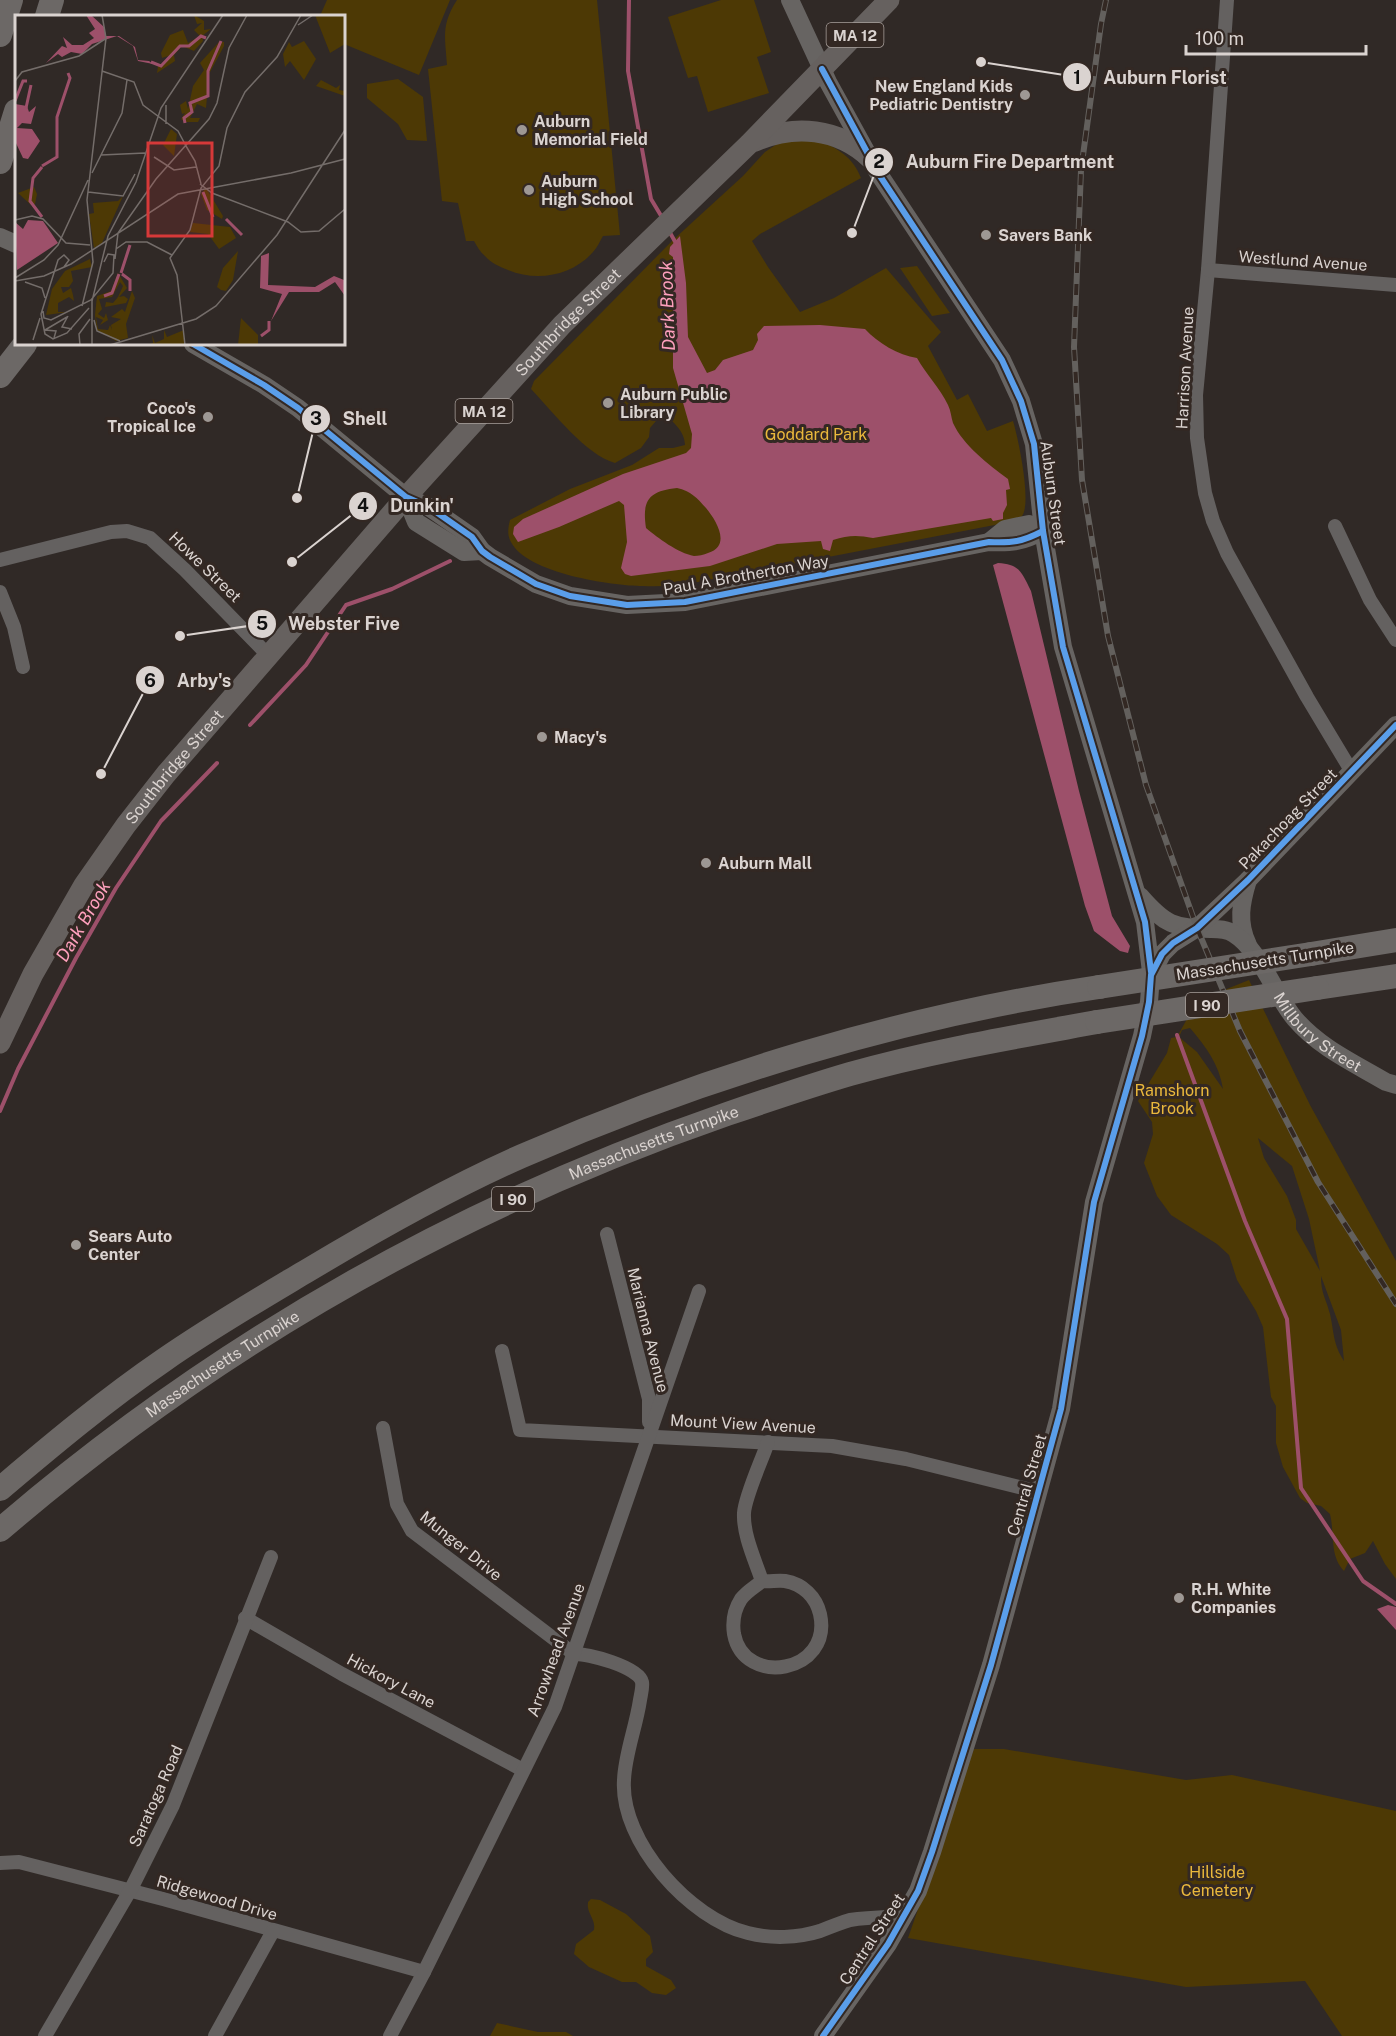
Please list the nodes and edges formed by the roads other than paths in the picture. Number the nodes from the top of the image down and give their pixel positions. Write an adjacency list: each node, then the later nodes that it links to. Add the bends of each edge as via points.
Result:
1 (11, 0): 7 (highway)
2 (52, 0): 6 (highway)
3 (790, 0): 8 (street, Auburn Street)
4 (889, 0): 8 (main road, Southbridge Street / MA 12)
5 (1227, 0): 15 (street, Harrison Avenue)
6 (47, 15)
7 (0, 35)
8 (822, 69): 10 (main road, Southbridge Street / MA 12); 11 (street, Auburn Street)
9 (15, 114): 12 (highway)
10 (749, 144): 11 (main road, via 777,133 808,130 849,142); 20 (main road, Southbridge Street / MA 12, via 562,325)
11 (870, 158): 22 (street, Auburn Street, via 1002,360 1015,387 1034,444)
12 (0, 162)
13 (0, 237): 14 (street)
14 (15, 244)
15 (1208, 270): 16 (street, Westlund Avenue); 29 (street, Harrison Avenue, via 1196,405 1207,505 1227,553)
16 (1396, 285)
17 (23, 345): 19 (highway)
18 (195, 345): 20 (street, via 290,402)
19 (0, 376)
20 (406, 497): 22 (street, Paul A Brotherton Way, via 416,522 464,552 482,551 525,578 559,593 615,604 710,598 989,542 1005,529 1029,524); 26 (main road, Southbridge Street / MA 12)
21 (1335, 526): 25 (street, via 1370,600)
22 (1043, 531): 31 (street, Auburn Street, via 1066,658)
23 (0, 560): 26 (street, Howe Street, via 114,532 140,533 185,570)
24 (0, 592): 27 (street, via 14,627)
25 (1396, 640)
26 (268, 655): 37 (main road, Southbridge Street / MA 12, via 166,774 84,885 33,974)
27 (23, 667)
28 (1396, 725): 29 (street, Pakachoag Street)
29 (1352, 772): 30 (street, Pakachoag Street)
30 (1248, 880): 32 (street, Pakachoag Street); 34 (street, via 1240,919)
31 (1136, 893): 32 (street, via 1163,920); 35 (street, Auburn Street, via 1148,936)
32 (1197, 928): 34 (street, Millbury Street, via 1229,931); 35 (street, Central Street, via 1162,954)
33 (1396, 940): 45 (highway, Massachusetts Turnpike / I 90, bridge, via 1099,987 964,1013 810,1053 691,1091 521,1156 373,1232 207,1332 131,1383)
34 (1248, 945): 38 (street, Millbury Street, via 1294,1018 1308,1033 1324,1046)
35 (1151, 975): 46 (street, Central Street, via 1142,1036 1094,1202 1065,1389)
36 (1396, 976): 47 (highway, Massachusetts Turnpike / I 90, bridge, via 1097,1022 923,1056 811,1086 650,1141 513,1198 385,1262 307,1307 129,1426)
37 (0, 1043)
38 (1396, 1085)
39 (607, 1234): 43 (street, Marianna Avenue, via 649,1399)
40 (699, 1291): 43 (street, Arrowhead Avenue)
41 (502, 1351): 43 (street, Mount View Avenue, via 520,1430)
42 (383, 1428): 51 (street, Munger Drive, via 397,1504 412,1531)
43 (649, 1436): 44 (street, Mount View Avenue); 51 (street, Arrowhead Avenue)
44 (768, 1442): 46 (street, Mount View Avenue, via 832,1446 886,1455); 49 (street, via 744,1513)
45 (0, 1489)
46 (1039, 1492): 55 (street, Central Street, via 993,1659 918,1891)
47 (0, 1530)
48 (271, 1557): 50 (street, Saratoga Road)
49 (762, 1581): 49 (street, via 794,1584 810,1594 817,1607 821,1630 816,1646 805,1659 790,1666 774,1668 759,1664 744,1654 735,1638 736,1609 745,1593)
50 (245, 1618): 52 (street, Hickory Lane); 54 (street, Saratoga Road, via 173,1805)
51 (574, 1654): 52 (street, Arrowhead Avenue, via 555,1707); 55 (street, via 584,1653 640,1676 638,1712 624,1779 625,1810 652,1861 695,1906 735,1929 769,1936 817,1932 875,1917)
52 (523, 1770): 57 (street, Arrowhead Avenue)
53 (0, 1863): 54 (street, Ridgewood Drive, via 19,1862)
54 (130, 1891): 56 (street, Ridgewood Drive); 58 (street, Saratoga Road)
55 (905, 1916): 61 (street, Central Street)
56 (273, 1931): 57 (street, Ridgewood Drive); 59 (street)
57 (424, 1972): 60 (street, Arrowhead Avenue)
58 (45, 2036)
59 (215, 2036)
60 (390, 2036)
61 (823, 2036)

